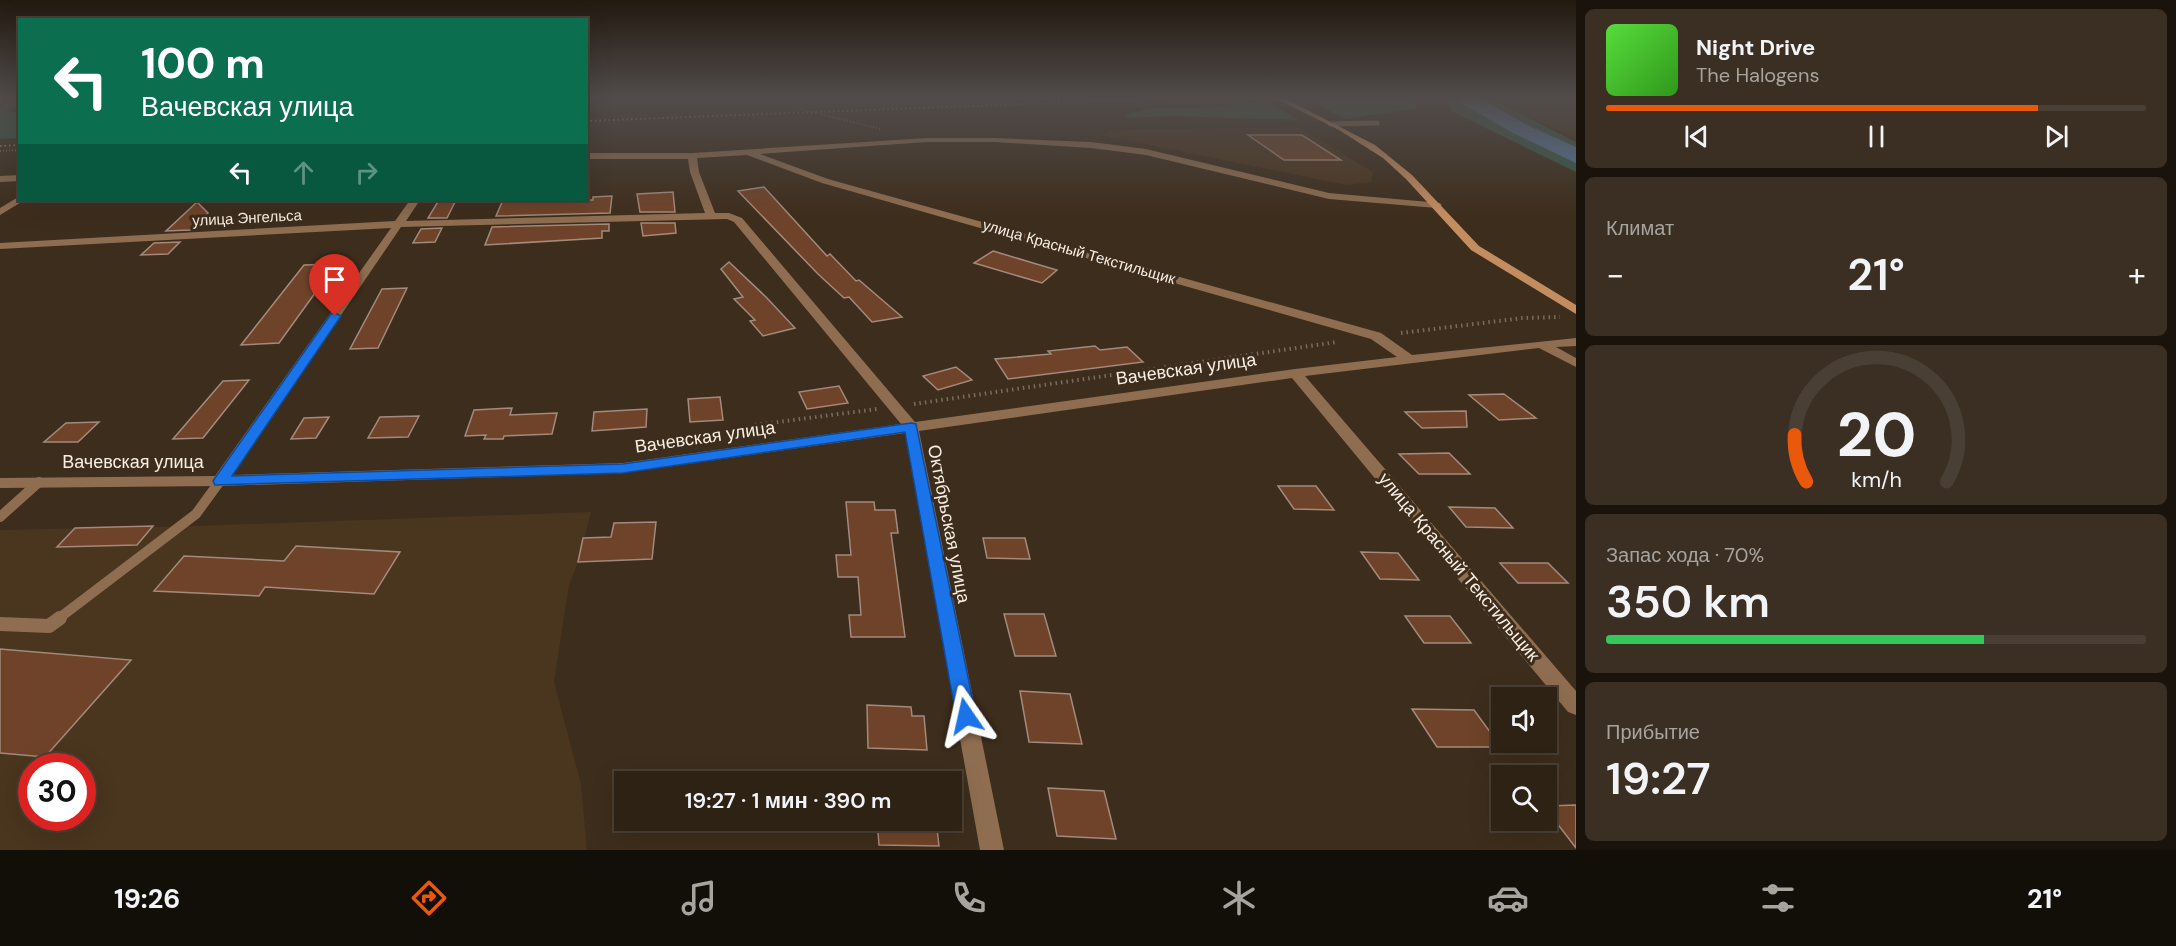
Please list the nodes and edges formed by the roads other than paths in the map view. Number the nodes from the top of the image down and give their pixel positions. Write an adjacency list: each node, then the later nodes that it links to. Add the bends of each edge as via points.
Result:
1 (1356, 138): 9 (main road, via 1399,166)
2 (745, 151): 4 (street); 9 (street, via 927,140 1091,145 1146,152 1329,196); 17 (street, улица Красный Текстильщик, via 825,180 1376,336)
3 (588, 156): 4 (street)
4 (692, 156): 11 (street, via 692,169 709,203)
5 (18, 178): 6 (street)
6 (0, 179)
7 (18, 200): 10 (street)
8 (414, 201): 12 (street)
9 (1437, 205): 14 (main road, via 1474,248)
10 (0, 212)
11 (711, 216): 12 (street, улица Энгельса); 20 (street, Октябрьская улица, via 738,220)
12 (399, 224): 13 (street, улица Энгельса); 21 (street)
13 (0, 246)
14 (1576, 310)
15 (1576, 342): 16 (street, Вачевская улица)
16 (1541, 344): 17 (street, Вачевская улица); 18 (street)
17 (1410, 360): 19 (street, Вачевская улица)
18 (1576, 363)
19 (1295, 373): 20 (street, Вачевская улица); 26 (street, улица Красный Текстильщик)
20 (911, 427): 21 (street, Вачевская улица, via 623,468); 27 (street, Октябрьская улица)
21 (220, 481): 22 (street, Вачевская улица); 25 (lane, via 196,514 49,626)
22 (39, 482): 23 (street, Вачевская улица); 24 (lane)
23 (0, 483)
24 (0, 517)
25 (0, 624)
26 (1576, 706)
27 (992, 850)

